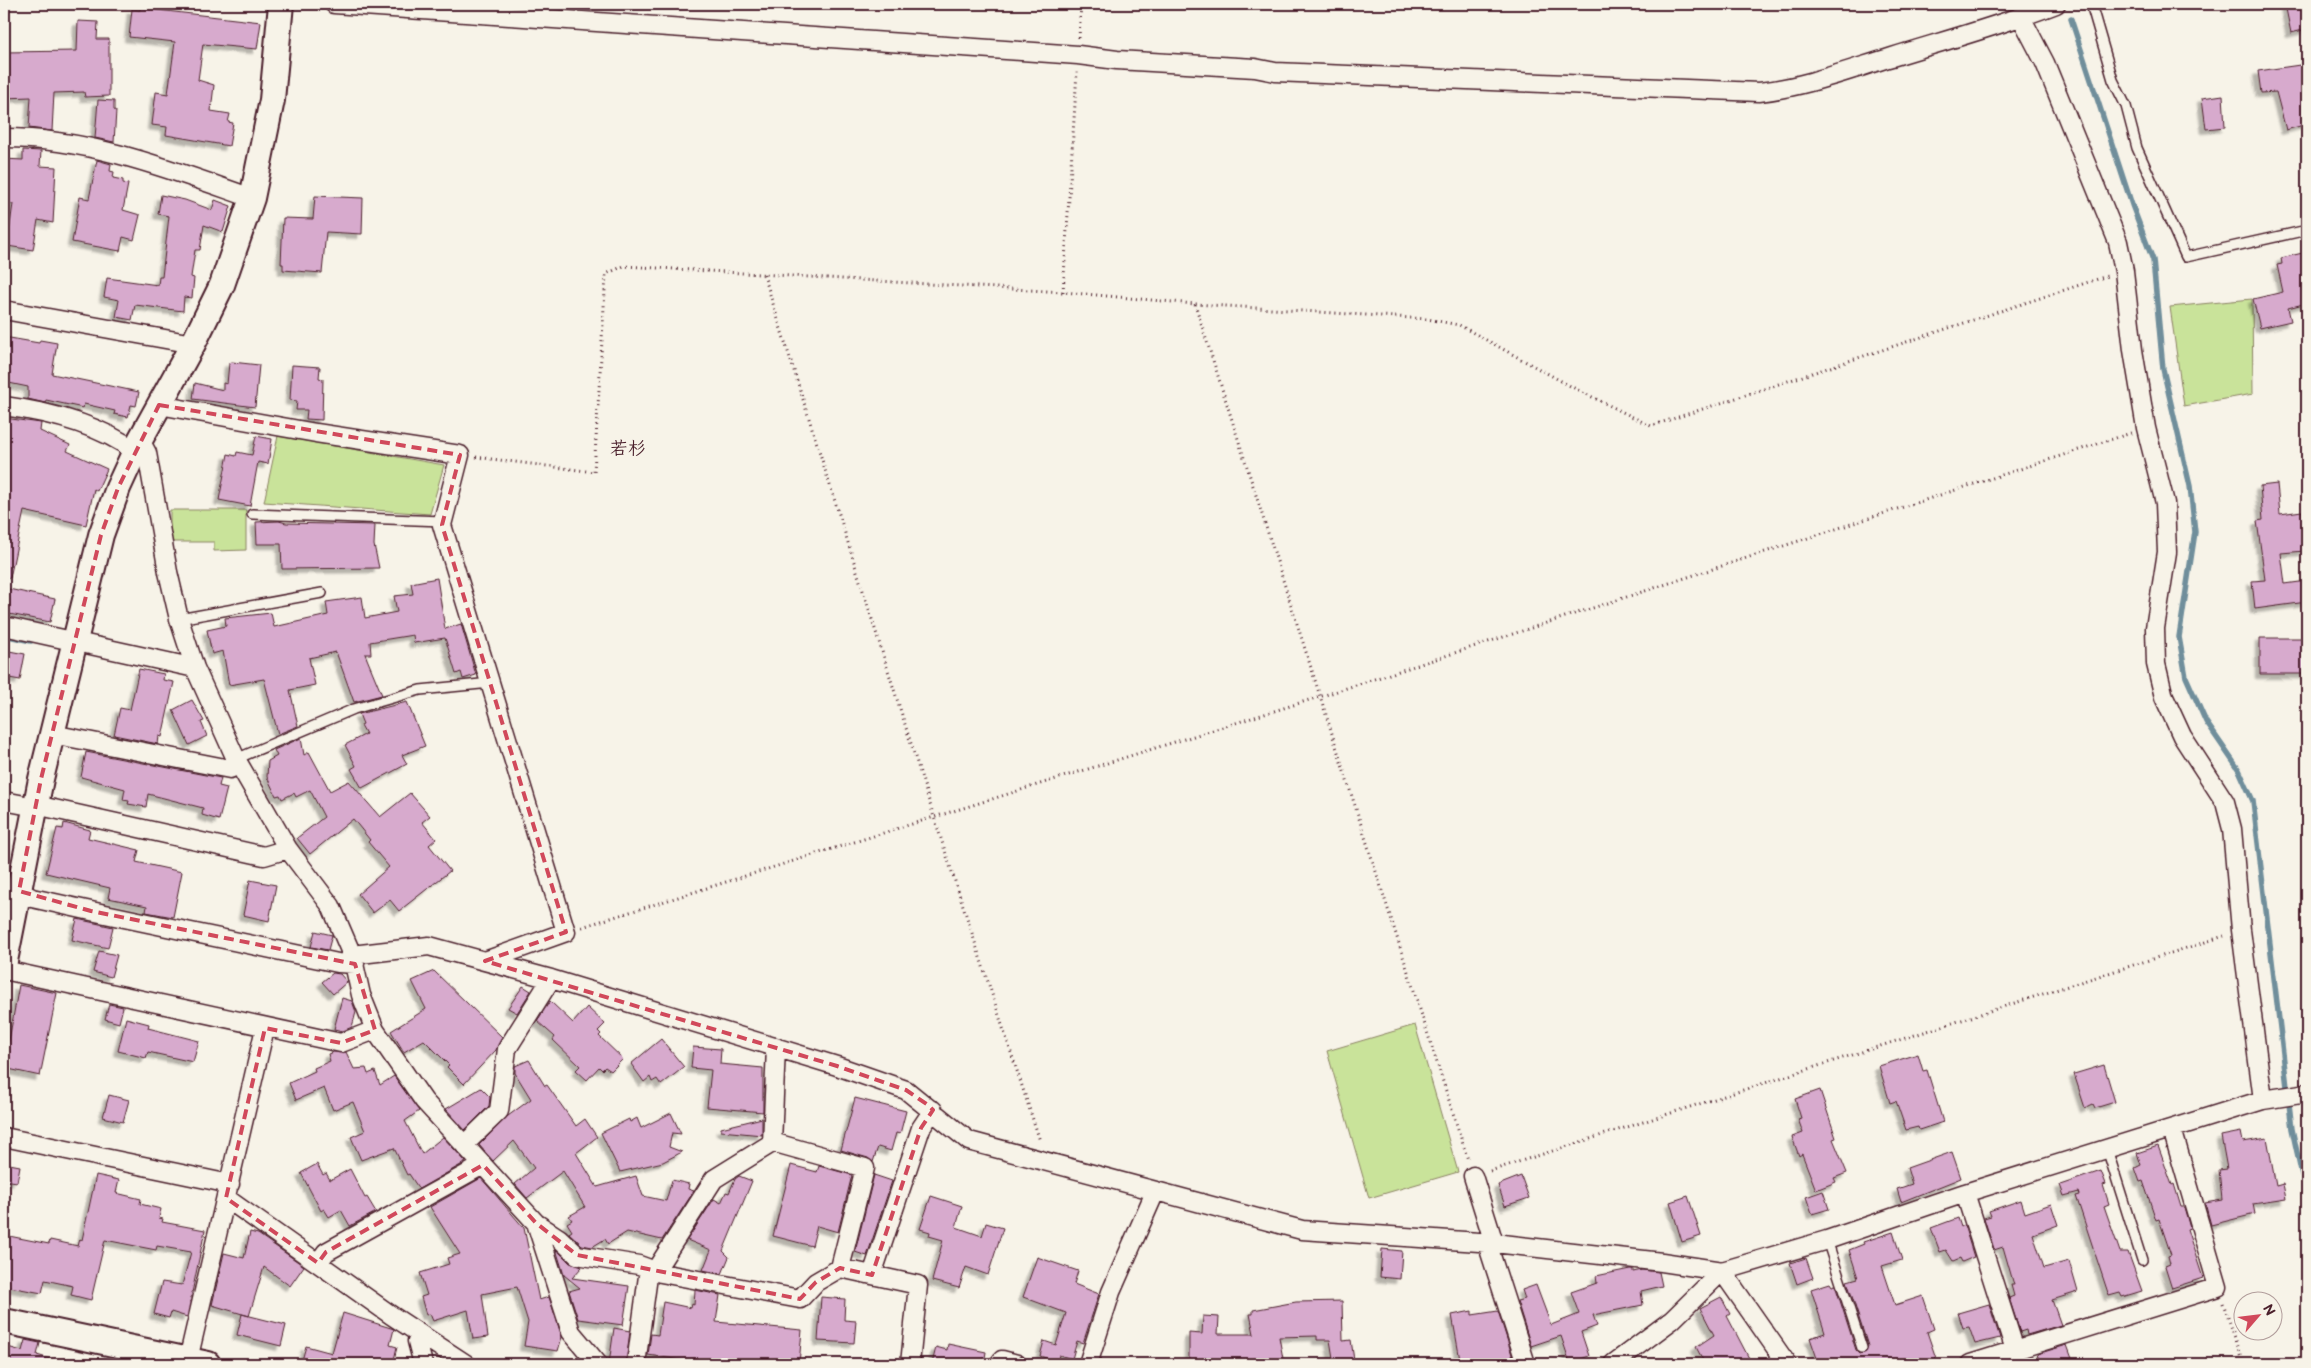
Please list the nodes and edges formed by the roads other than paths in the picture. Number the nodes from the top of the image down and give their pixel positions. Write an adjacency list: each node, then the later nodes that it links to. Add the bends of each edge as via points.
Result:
1 (281, 4): 7 (street, via 272,100)
2 (334, 4): 5 (street, via 1078,55 1275,72 1759,92 1781,90)
3 (2056, 4): 5 (street)
4 (2091, 4): 8 (lane, via 2113,80 2126,106 2136,148 2186,257)
5 (2021, 18): 36 (street, via 2045,63 2118,242 2146,428 2166,503 2167,552 2155,628 2156,664 2164,697 2182,736 2225,802 2237,863 2241,930)
6 (4, 138): 7 (street, via 34,138 105,150)
7 (252, 198): 10 (street, via 222,285)
8 (2307, 230)
9 (4, 310): 10 (street)
10 (193, 344): 11 (street)
11 (159, 405): 13 (street); 15 (street, via 460,455)
12 (4, 406): 13 (street, via 43,412)
13 (137, 445): 17 (street, via 147,453); 19 (street, via 102,535)
14 (252, 514): 15 (lane)
15 (443, 521): 21 (street)
16 (322, 593): 17 (lane)
17 (179, 619): 20 (street)
18 (4, 626): 19 (street)
19 (74, 642): 20 (street); 22 (street)
20 (195, 668): 23 (street)
21 (491, 683): 23 (lane, via 420,690 354,709); 29 (street, via 566,932)
22 (52, 734): 23 (street, via 230,769); 25 (street)
23 (237, 762): 26 (street)
24 (4, 801): 25 (street)
25 (36, 806): 26 (street, via 264,856); 27 (street)
26 (288, 849): 28 (street, via 331,906)
27 (19, 891): 28 (street, via 32,898 338,963); 30 (street)
28 (353, 960): 29 (street, via 429,946); 33 (street, via 361,995)
29 (485, 961): 31 (street)
30 (4, 968): 32 (street)
31 (551, 979): 34 (street); 41 (street, via 507,1049 499,1111)
32 (265, 1028): 33 (street, via 341,1043); 45 (street)
33 (375, 1030): 41 (street, via 424,1102)
34 (776, 1047): 37 (street, via 906,1090); 40 (street)
35 (2307, 1093): 36 (street)
36 (2263, 1100): 38 (street)
37 (933, 1110): 46 (street, via 969,1140); 56 (street, via 920,1128)
38 (2172, 1129): 42 (street); 60 (street, via 2218,1287)
39 (4, 1137): 45 (street)
40 (772, 1142): 53 (street, via 865,1168); 54 (street, via 714,1179)
41 (465, 1144): 43 (street)
42 (2107, 1149): 47 (street); 51 (lane)
43 (484, 1165): 48 (street); 52 (street, via 326,1252)
44 (1473, 1176): 50 (street)
45 (228, 1191): 52 (street); 62 (street)
46 (1155, 1192): 50 (street, via 1302,1230); 70 (street, via 1111,1292)
47 (1965, 1193): 49 (street); 60 (street)
48 (536, 1223): 54 (street, via 577,1255); 65 (street, via 571,1332)
49 (1827, 1240): 55 (street); 59 (lane)
50 (1490, 1243): 55 (street); 71 (street)
51 (2142, 1260)
52 (318, 1263): 58 (street)
53 (840, 1268): 54 (street, via 816,1282 800,1298); 56 (street)
54 (652, 1270): 66 (street)
55 (1722, 1271): 72 (street, via 1672,1320); 73 (street)
56 (872, 1275): 67 (street, via 918,1285)
57 (4, 1321): 61 (street)
58 (419, 1333): 63 (street, via 417,1341); 64 (street)
59 (1862, 1348)
60 (2015, 1350): 74 (street)
61 (138, 1357): 62 (street)
62 (198, 1362)
63 (424, 1364)
64 (466, 1364)
65 (598, 1364)
66 (636, 1364)
67 (910, 1364)
68 (998, 1364): 69 (street, via 1002,1360)
69 (1018, 1364)
70 (1088, 1364)
71 (1526, 1364)
72 (1613, 1364)
73 (1787, 1364)
74 (1970, 1364)

